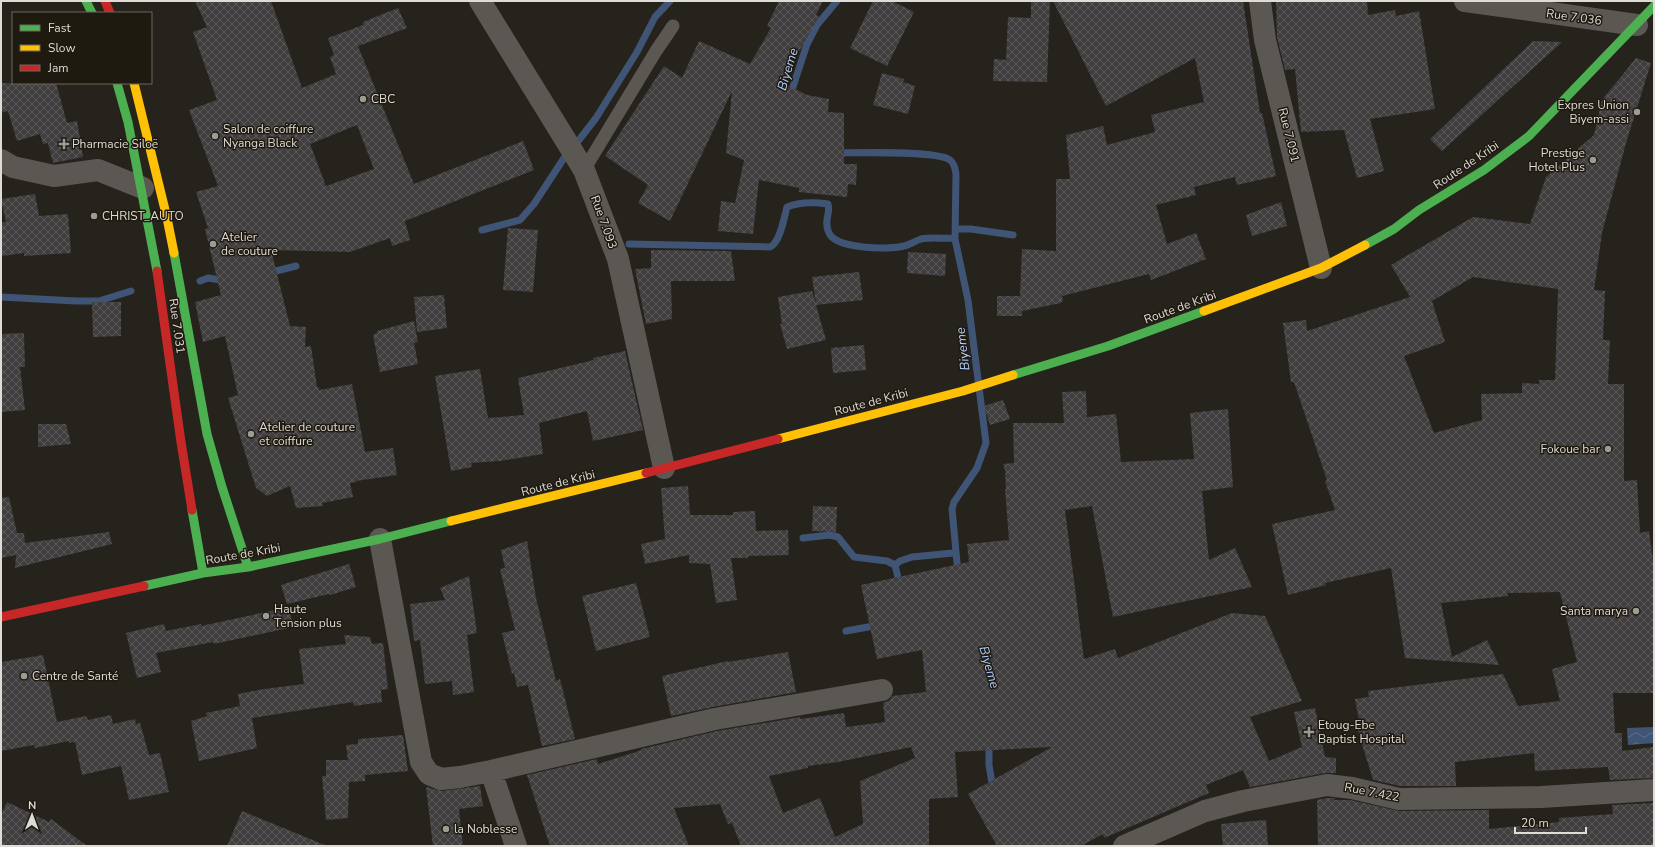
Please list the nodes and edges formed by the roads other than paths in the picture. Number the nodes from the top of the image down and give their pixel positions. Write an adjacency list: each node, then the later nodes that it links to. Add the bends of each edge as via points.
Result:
1 (86, 1): 7 (main road)
2 (105, 1): 8 (main road)
3 (480, 1): 14 (street, Rue 7.093)
4 (1260, 1): 16 (street, Rue 7.091, via 1265,40)
5 (1465, 1): 9 (street, Rue 7.036)
6 (1654, 6): 9 (main road, Route de Kribi)
7 (92, 12)
8 (110, 12)
9 (1637, 25): 16 (main road, Route de Kribi, via 1529,136 1484,170 1419,210 1394,229)
10 (673, 26): 14 (lane)
11 (117, 84): 15 (main road, Rue 7.031)
12 (134, 84): 19 (main road, Rue 7.031, via 167,218 207,434)
13 (1, 160): 15 (street, via 13,167 54,176 98,170)
14 (584, 170): 17 (street, Rue 7.093, via 618,259)
15 (143, 188): 20 (main road, Rue 7.031, via 162,299 181,442)
16 (1321, 268): 17 (main road, Route de Kribi, via 1108,346 1000,380)
17 (664, 468): 18 (main road, Route de Kribi)
18 (380, 539): 19 (main road, Route de Kribi); 23 (street, via 420,762 428,774 441,778)
19 (248, 567): 20 (main road, Route de Kribi)
20 (204, 573): 21 (main road, Route de Kribi)
21 (1, 617)
22 (882, 690): 23 (street, via 715,719)
23 (491, 771): 25 (street)
24 (1654, 790): 26 (street, Rue 7.422, via 1541,797 1399,799 1327,785 1242,801 1205,811)
25 (516, 846)
26 (1124, 846)

